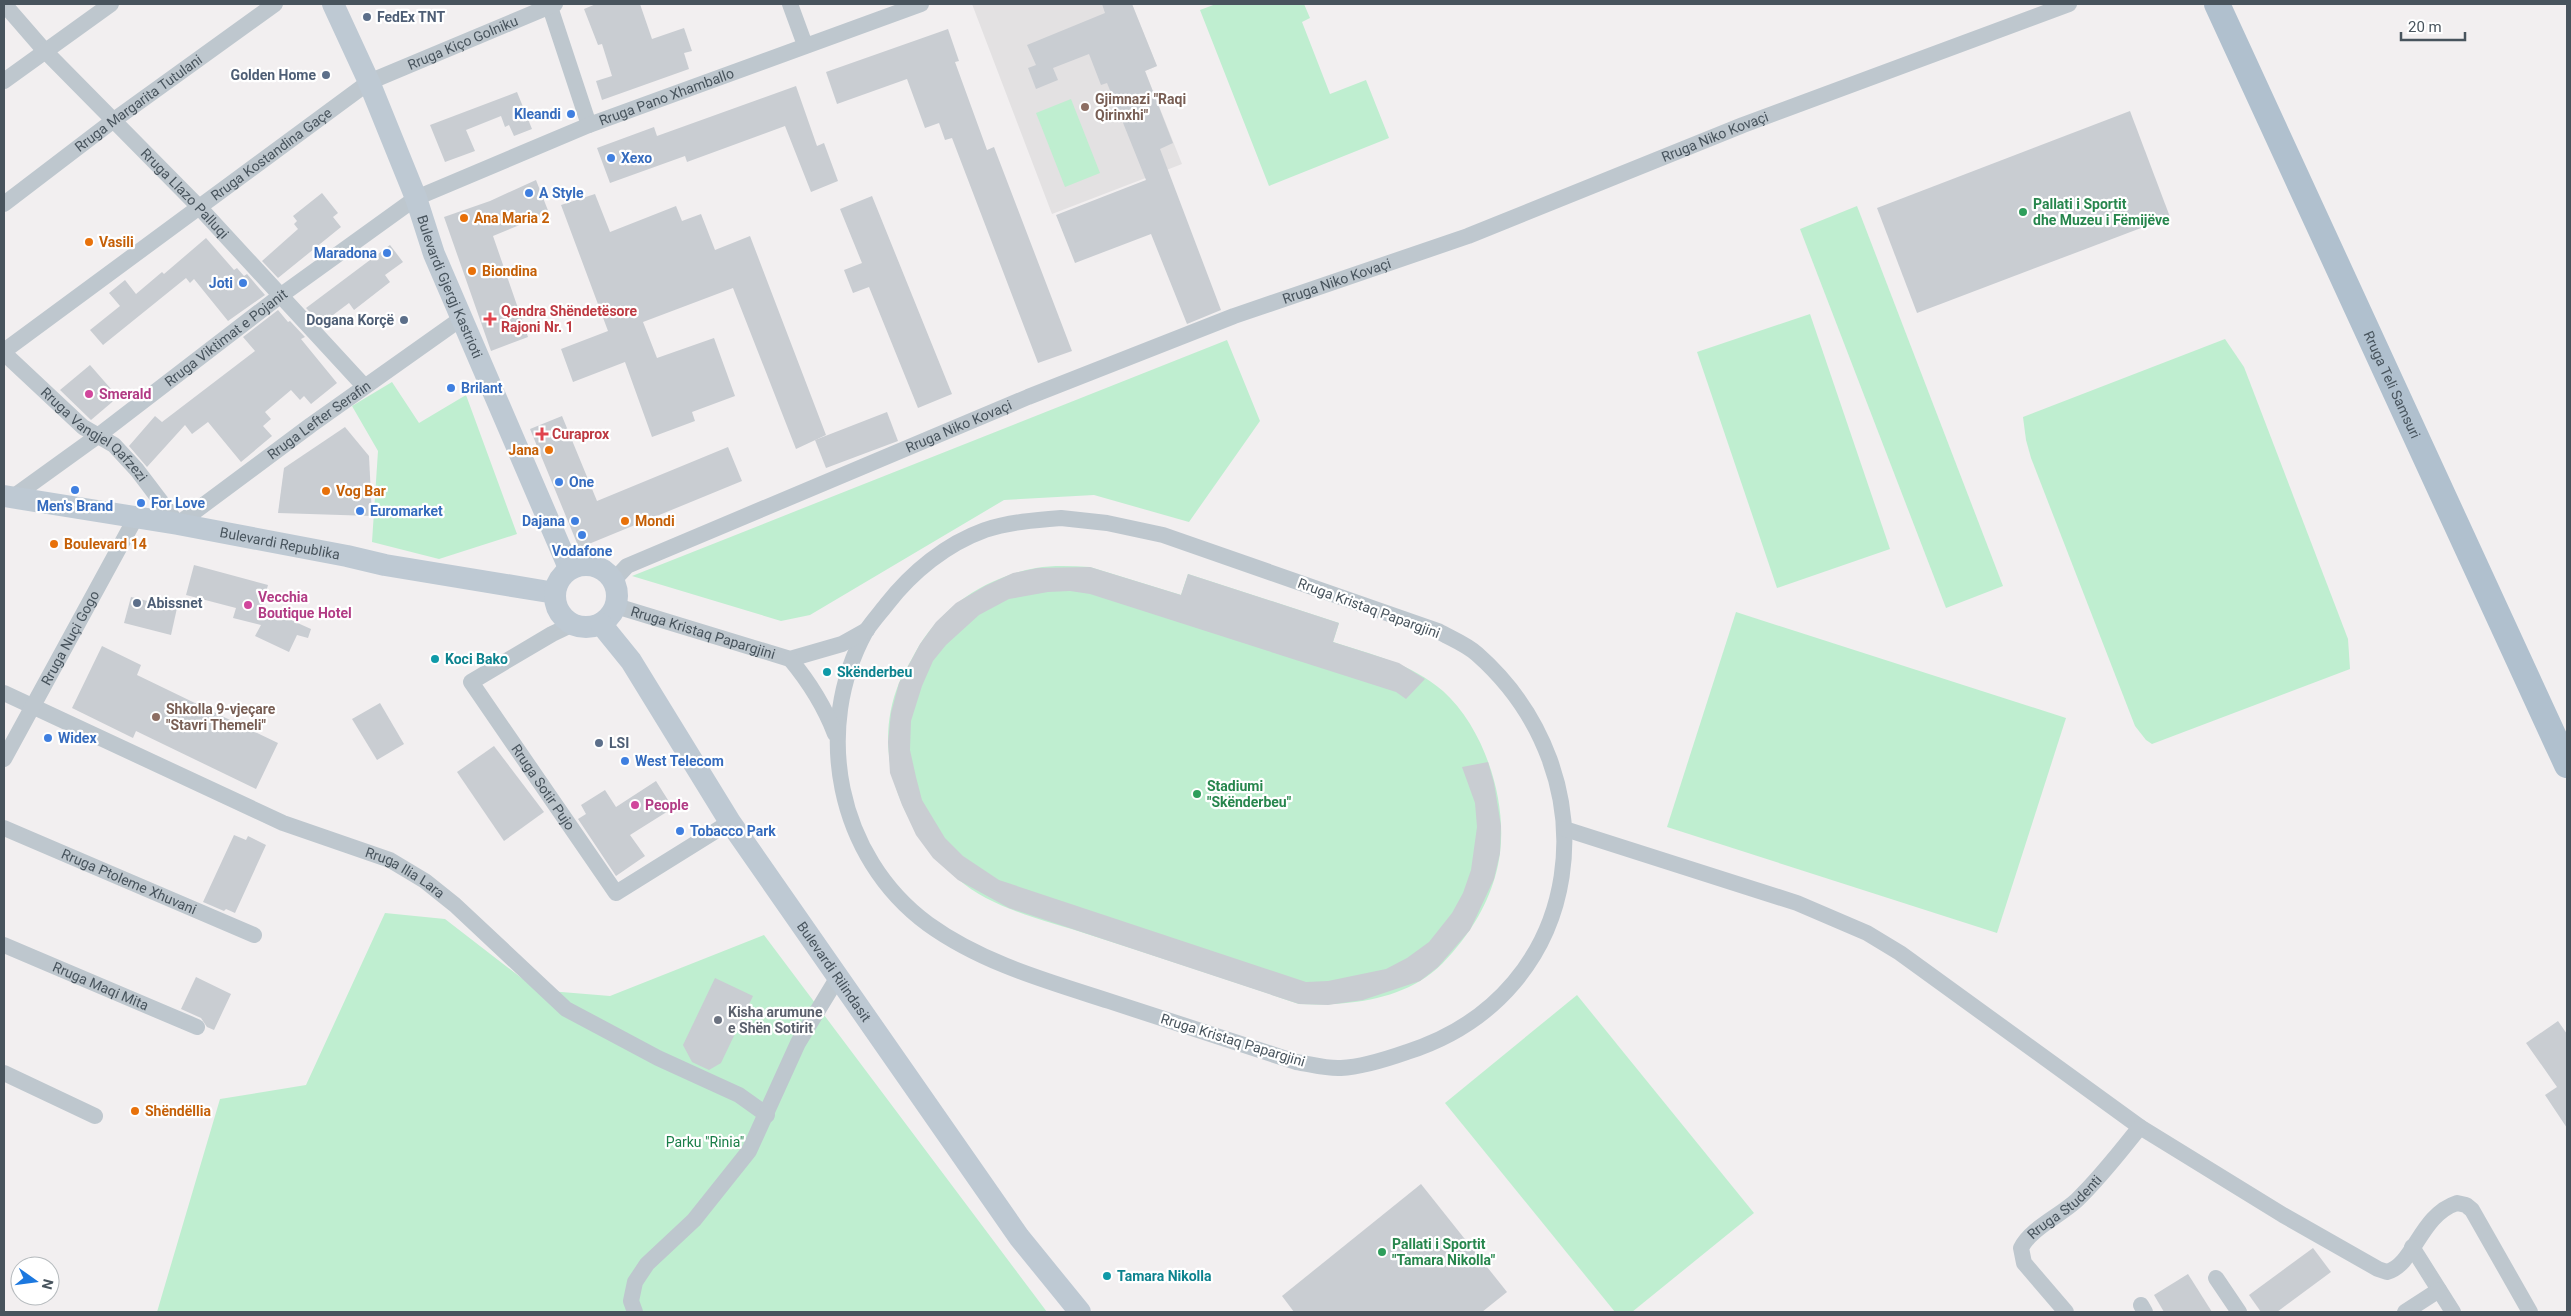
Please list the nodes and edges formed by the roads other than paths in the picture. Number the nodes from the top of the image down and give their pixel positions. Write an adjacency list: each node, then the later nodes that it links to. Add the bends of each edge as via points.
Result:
1 (4, 4): 11 (street, Rruga Llazo Palluqi)
2 (111, 4): 11 (street)
3 (275, 4): 14 (street, Rruga Margarita Tutulani)
4 (333, 4): 13 (main road, Bulevardi Gjergj Kastrioti)
5 (551, 4): 13 (street, Rruga Kiço Golniku); 15 (street)
6 (790, 4): 10 (street)
7 (921, 4): 10 (street, Rruga Pano Xhamballo)
8 (2070, 4): 28 (street, Rruga Niko Kovaçi, via 1743,125 1468,236 1234,316 1028,397 627,566)
9 (2217, 4): 39 (main road, Rruga Teli Samsuri)
10 (805, 45): 15 (street, Rruga Pano Xhamballo)
11 (44, 50): 12 (street); 14 (street, Rruga Llazo Palluqi)
12 (4, 81)
13 (369, 82): 16 (main road, Bulevardi Gjergj Kastrioti); 18 (street, Rruga Kostandina Gaçe)
14 (114, 120): 17 (street, Rruga Margarita Tutulani); 18 (street, Rruga Llazo Palluqi)
15 (589, 125): 16 (street, Rruga Pano Xhamballo)
16 (416, 198): 19 (street, Rruga Viktimat e Pojanit); 20 (main road, Bulevardi Gjergj Kastrioti, via 434,254)
17 (4, 204)
18 (198, 207): 19 (street, Rruga Llazo Palluqi); 21 (street, Rruga Kostandina Gaçe)
19 (280, 296): 22 (street, Rruga Llazo Palluqi); 23 (street, Rruga Viktimat e Pojanit)
20 (462, 318): 22 (street, Rruga Lefter Serafin); 27 (main road, Bulevardi Gjergj Kastrioti)
21 (4, 352): 23 (street, Rruga Vangjel Qafzezi, via 83,427)
22 (364, 386): 26 (street, Rruga Lefter Serafin)
23 (99, 435): 24 (street, Rruga Viktimat e Pojanit); 26 (street, Rruga Vangjel Qafzezi, via 114,445 137,470)
24 (8, 497): 25 (main road, Bulevardi Republika)
25 (136, 518): 26 (main road, Bulevardi Republika); 36 (street, Rruga Nuçi Gogo)
26 (178, 524): 29 (main road, Bulevardi Republika, via 385,565)
27 (570, 568): 28 (main road, via 589,564 607,572); 29 (main road, via 562,575)
28 (614, 580): 30 (main road)
29 (555, 593): 31 (main road, via 559,612)
30 (616, 606): 32 (main road); 34 (street, Rruga Kristaq Papargjini)
31 (573, 624): 32 (main road, via 592,627); 40 (street, Rruga Sotir Pujo, via 471,682 616,893)
32 (601, 624): 40 (main road, Bulevardi Rilindasit, via 631,661)
33 (867, 630): 34 (street, Rruga Kristaq Papargjini, via 842,644); 37 (street, Rruga Kristaq Papargjini, via 848,673); 42 (street, Rruga Kristaq Papargjini, via 900,587 930,561 985,531 1022,520 1061,518 1107,523 1163,536 1438,631 1476,653 1509,689 1536,727 1555,770)
34 (790, 659): 37 (street, Rruga Kristaq Papargjini, via 826,709)
35 (4, 693): 36 (street, Rruga Ilia Lara)
36 (32, 706): 38 (street, Rruga Nuçi Gogo); 48 (street, Rruga Ilia Lara, via 283,822 390,860 425,881 455,905 566,1009 658,1058 739,1095)
37 (836, 739): 42 (street, Rruga Kristaq Papargjini, via 847,812 866,854 894,892 928,924 1010,969 1296,1062 1340,1068 1433,1044 1474,1020 1508,989 1536,951 1555,908 1565,863)
38 (4, 759)
39 (2567, 765)
40 (730, 822): 45 (main road, Bulevardi Rilindasit)
41 (4, 828): 43 (street, Rruga Ptoleme Xhuvani)
42 (1565, 829): 50 (street, via 1797,903 1867,933)
43 (254, 935)
44 (4, 945): 46 (street, Rruga Maqi Mita)
45 (838, 977): 48 (street, via 798,1043); 55 (main road, Bulevardi Rilindasit, via 1019,1237)
46 (197, 1027)
47 (4, 1073): 49 (street)
48 (767, 1115): 54 (street, via 749,1151 729,1179 694,1220 647,1264 636,1282 631,1301)
49 (95, 1116)
50 (2140, 1127): 51 (street, via 2378,1269 2394,1270); 56 (street, Rruga Studenti, via 2096,1181 2075,1202 2028,1238 2021,1248 2024,1262)
51 (2412, 1246): 53 (street); 60 (street, via 2436,1214 2457,1203 2466,1205 2472,1210)
52 (2216, 1278): 57 (street)
53 (2439, 1290): 58 (street); 59 (street)
54 (635, 1312)
55 (1080, 1312)
56 (2066, 1312)
57 (2239, 1312)
58 (2405, 1312)
59 (2453, 1312)
60 (2530, 1312)

